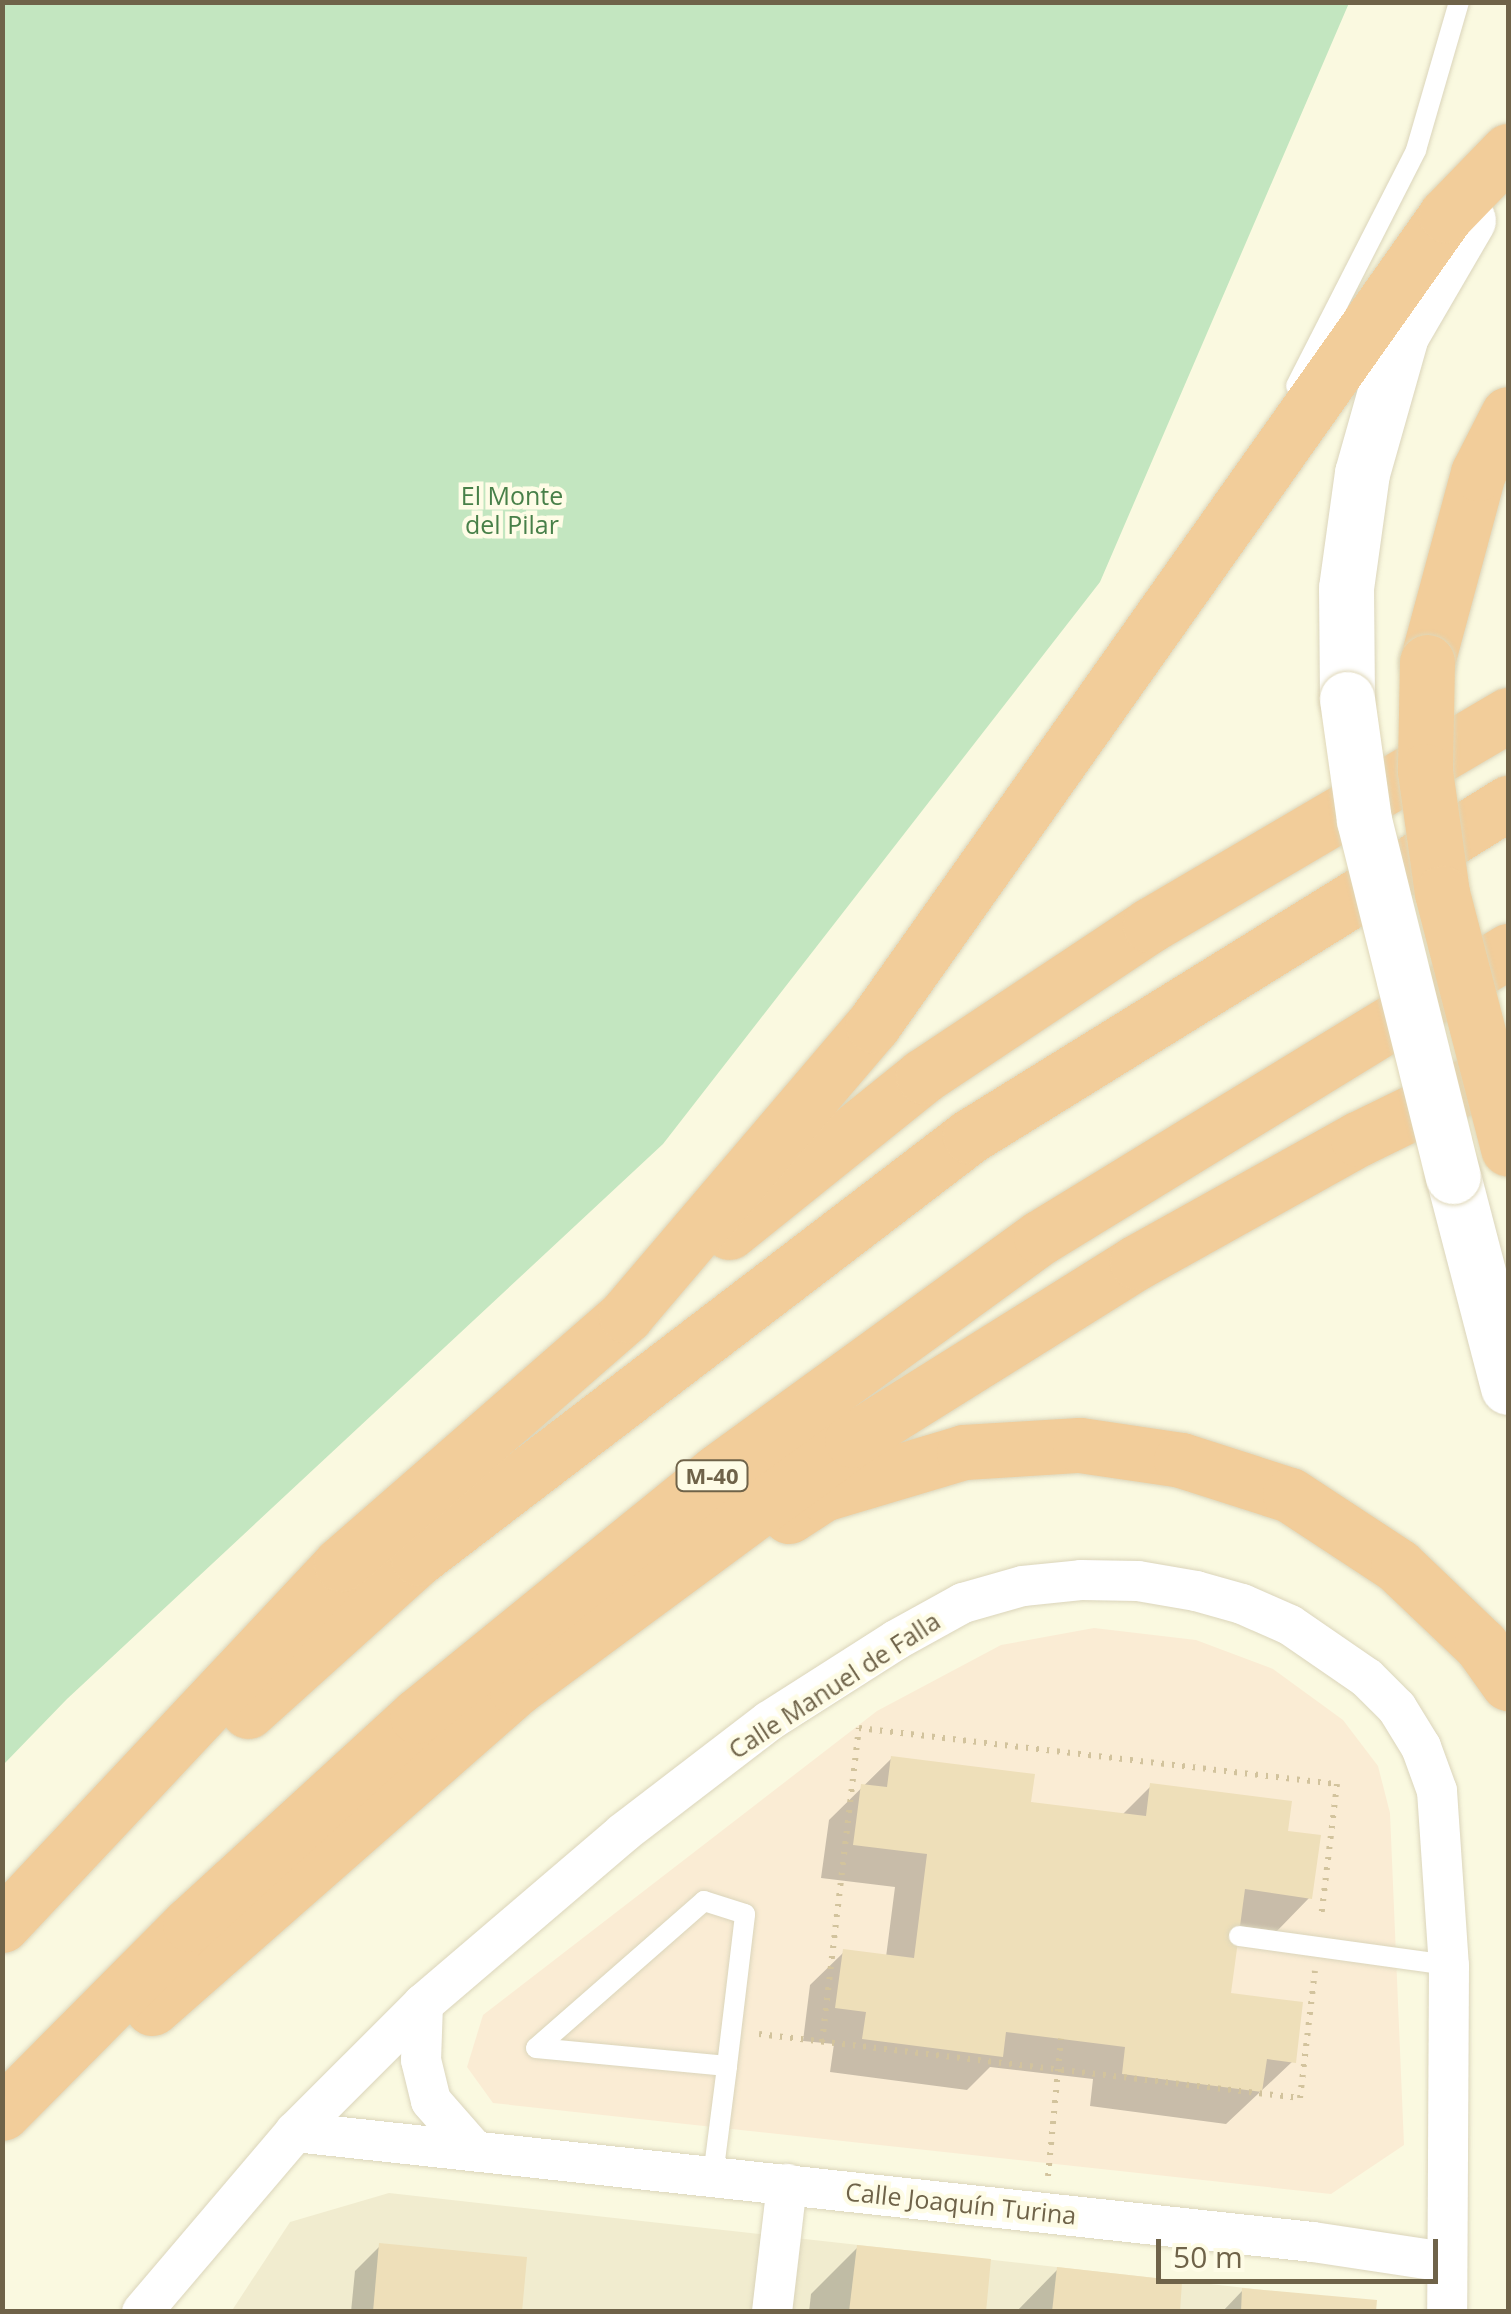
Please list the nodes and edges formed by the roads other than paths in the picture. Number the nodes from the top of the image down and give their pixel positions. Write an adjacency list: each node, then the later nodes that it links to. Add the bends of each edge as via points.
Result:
1 (1459, 2): 5 (lane, via 1416,150)
2 (1508, 151): 5 (highway, via 1446,215)
3 (1508, 165): 12 (main road, bridge, via 1401,335 1362,473 1346,588 1347,699 1364,820)
4 (1508, 414): 10 (highway, bridge, via 1478,473 1427,662 1425,771 1442,893)
5 (1229, 518): 11 (highway, via 872,1025)
6 (1508, 715): 11 (highway, via 1150,925 923,1076)
7 (1508, 803): 16 (highway, via 970,1136 418,1558)
8 (1508, 951): 21 (highway, M-40, via 1042,1237 717,1472 417,1716 190,1924)
9 (1508, 1066): 14 (highway, via 1358,1138 1137,1262 852,1440)
10 (1508, 1150)
11 (626, 1315): 15 (highway, via 341,1564)
12 (1508, 1387)
13 (1508, 1682): 14 (highway, via 1481,1645 1398,1566 1290,1495 1181,1460 1080,1445 964,1452 823,1494)
14 (516, 1688): 21 (highway, via 159,2003)
15 (2, 1925)
16 (2, 1933)
17 (1238, 1936): 18 (lane)
18 (1449, 1965): 19 (street, Calle Manuel de Falla, via 1437,1791 1396,1708 1330,1649 1242,1604 1138,1582 1081,1580 1023,1586 963,1603 769,1721 623,1833); 26 (street, Calle Manuel de Falla)
19 (423, 2004): 22 (street, Calle Manuel de Falla); 23 (street, via 421,2060 431,2101)
20 (727, 2066): 20 (lane, via 745,1914 704,1902 536,2048); 24 (lane)
21 (2, 2114)
22 (296, 2132): 23 (street, Calle Joaquín Turina); 27 (street, Calle Manuel de Falla)
23 (474, 2150): 24 (street, Calle Joaquín Turina)
24 (713, 2176): 25 (street, Calle Joaquín Turina)
25 (787, 2184): 26 (street, Calle Joaquín Turina); 28 (street)
26 (1446, 2262): 29 (street, Calle Manuel de Falla)
27 (142, 2312)
28 (772, 2312)
29 (1447, 2312)

